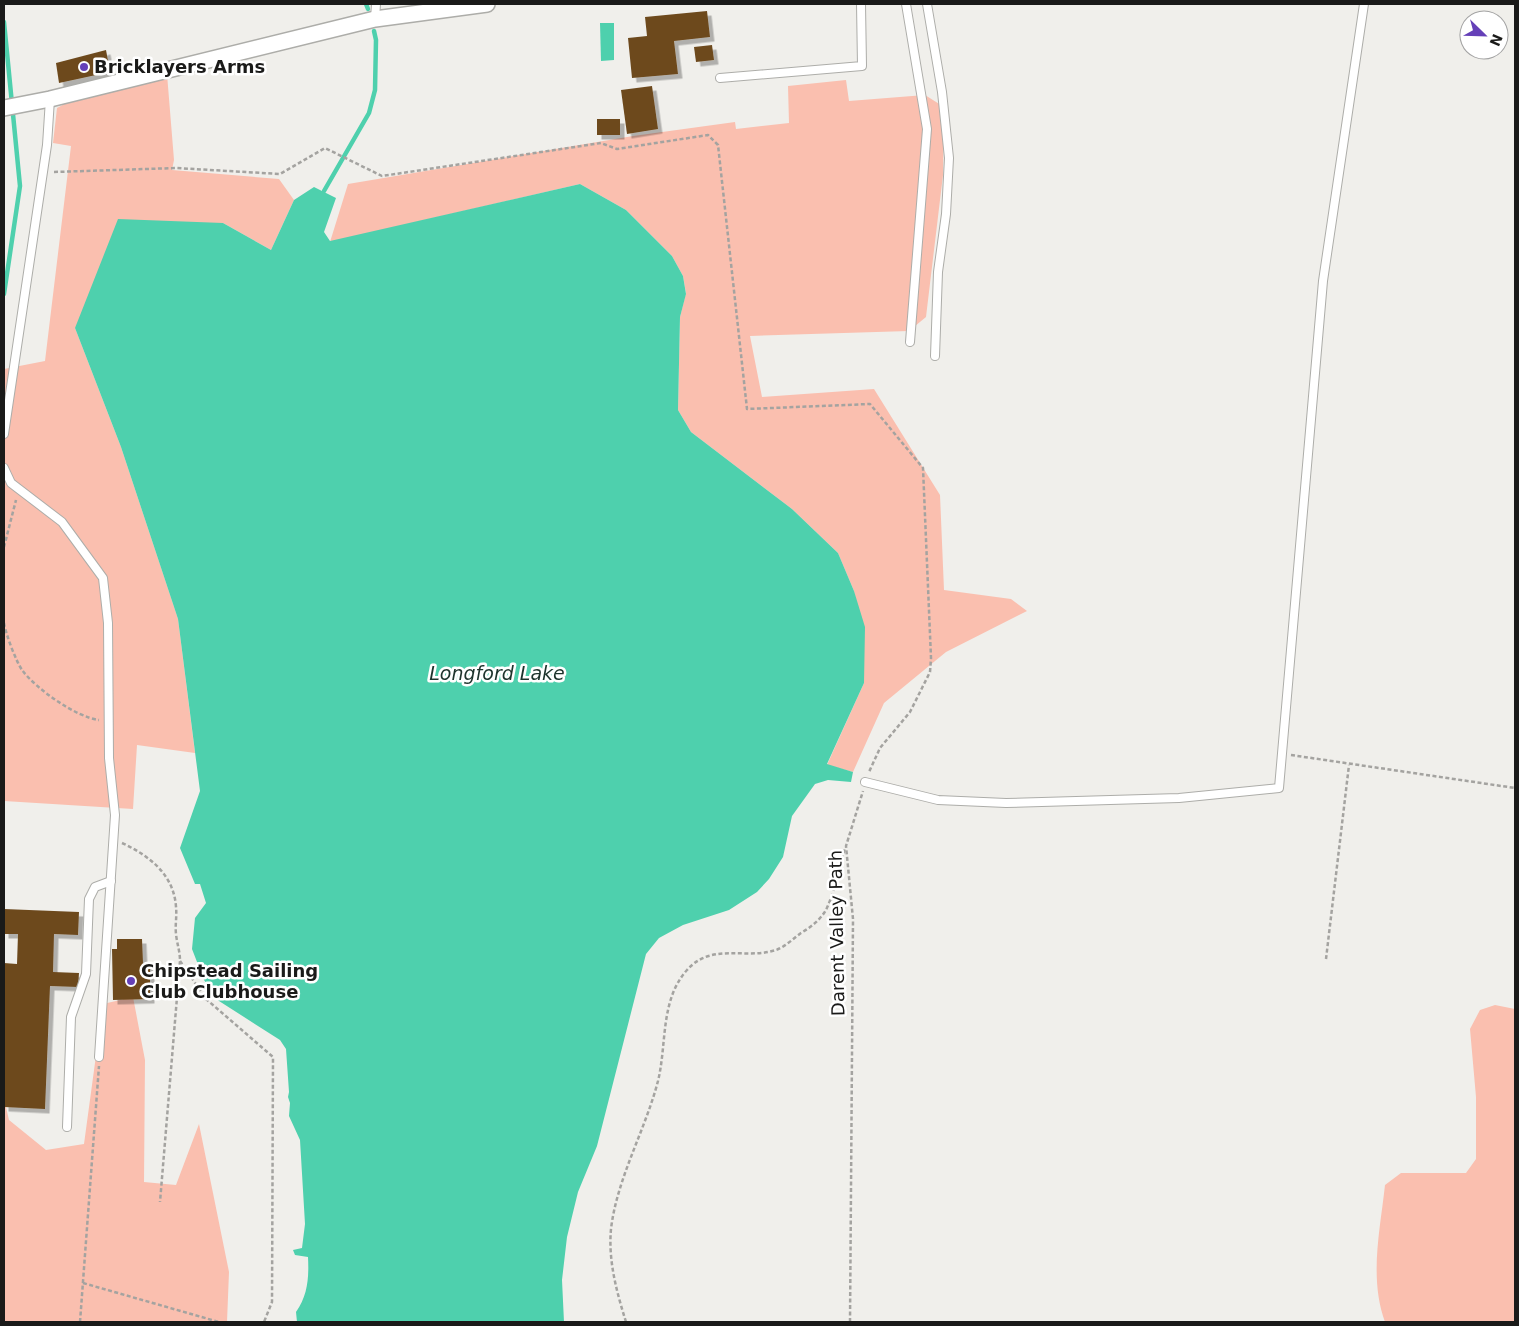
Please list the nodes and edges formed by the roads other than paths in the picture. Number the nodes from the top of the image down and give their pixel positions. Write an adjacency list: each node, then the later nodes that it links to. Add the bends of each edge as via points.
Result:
1 (376, 4): 7 (lane)
2 (487, 4): 7 (street)
3 (861, 4): 8 (lane, via 862,66)
4 (906, 4): 11 (lane, via 927,128)
5 (927, 4): 12 (lane, via 949,158 938,272)
6 (1364, 4): 15 (lane, via 1323,281 1279,788 1179,798 1006,803 961,802 909,794)
7 (375, 19): 9 (street)
8 (720, 78)
9 (50, 99): 10 (street); 13 (lane)
10 (11, 107)
11 (910, 342)
12 (935, 356)
13 (4, 434)
14 (4, 468): 16 (lane, via 11,483 62,522 103,578 108,623 114,839)
15 (865, 782)
16 (111, 881): 17 (lane); 18 (lane, via 95,887 89,899 86,974 71,1017)
17 (99, 1057)
18 (67, 1128)

